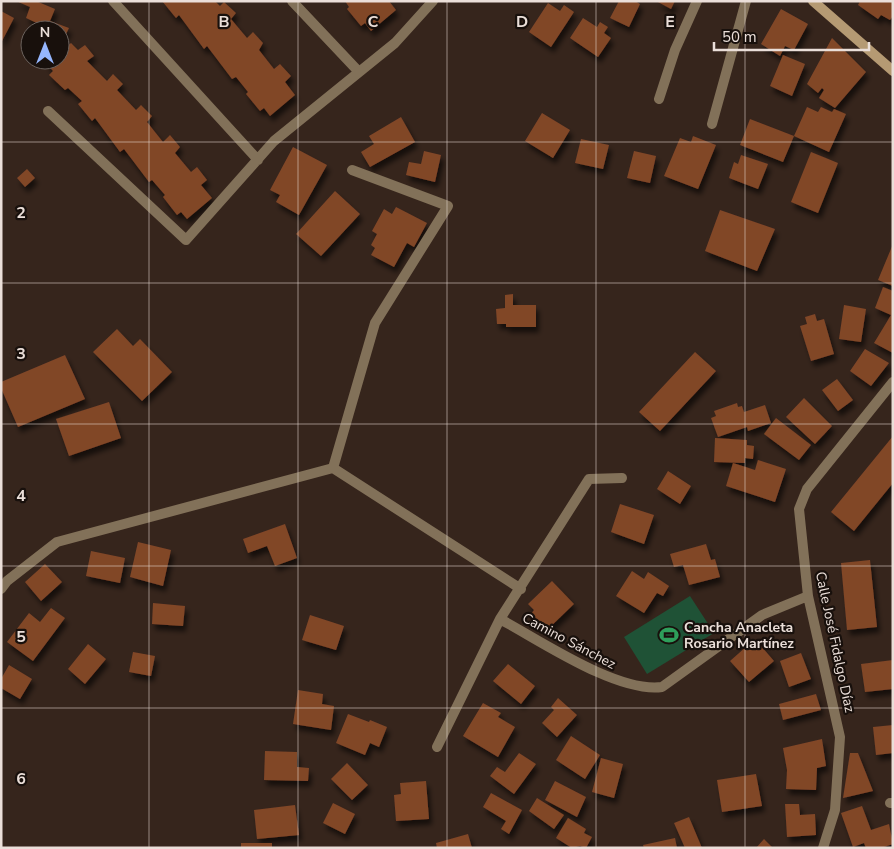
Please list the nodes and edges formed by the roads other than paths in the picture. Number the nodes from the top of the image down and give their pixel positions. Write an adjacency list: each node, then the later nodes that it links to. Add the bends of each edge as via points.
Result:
1 (113, 1): 12 (street)
2 (292, 1): 8 (street)
3 (433, 1): 8 (street, via 395,42)
4 (697, 1): 9 (street, via 675,50)
5 (746, 1): 11 (street)
6 (813, 1): 7 (street)
7 (893, 71)
8 (359, 72): 12 (street, via 274,141)
9 (659, 99)
10 (48, 111): 12 (street, via 186,240)
11 (712, 124)
12 (258, 160)
13 (352, 170): 15 (street, via 448,206 375,323)
14 (893, 382): 19 (street, Calle José Fidalgo Díaz, via 807,489 799,509)
15 (333, 468): 17 (street, via 57,542); 18 (street)
16 (622, 478): 18 (street, via 589,479)
17 (1, 589)
18 (521, 589): 20 (street)
19 (808, 596): 20 (street, Camino Sánchez, via 762,615 662,687 649,689 613,680); 22 (street, Calle José Fidalgo Díaz, via 840,737 835,810)
20 (500, 619): 21 (street)
21 (437, 748)
22 (823, 848)

